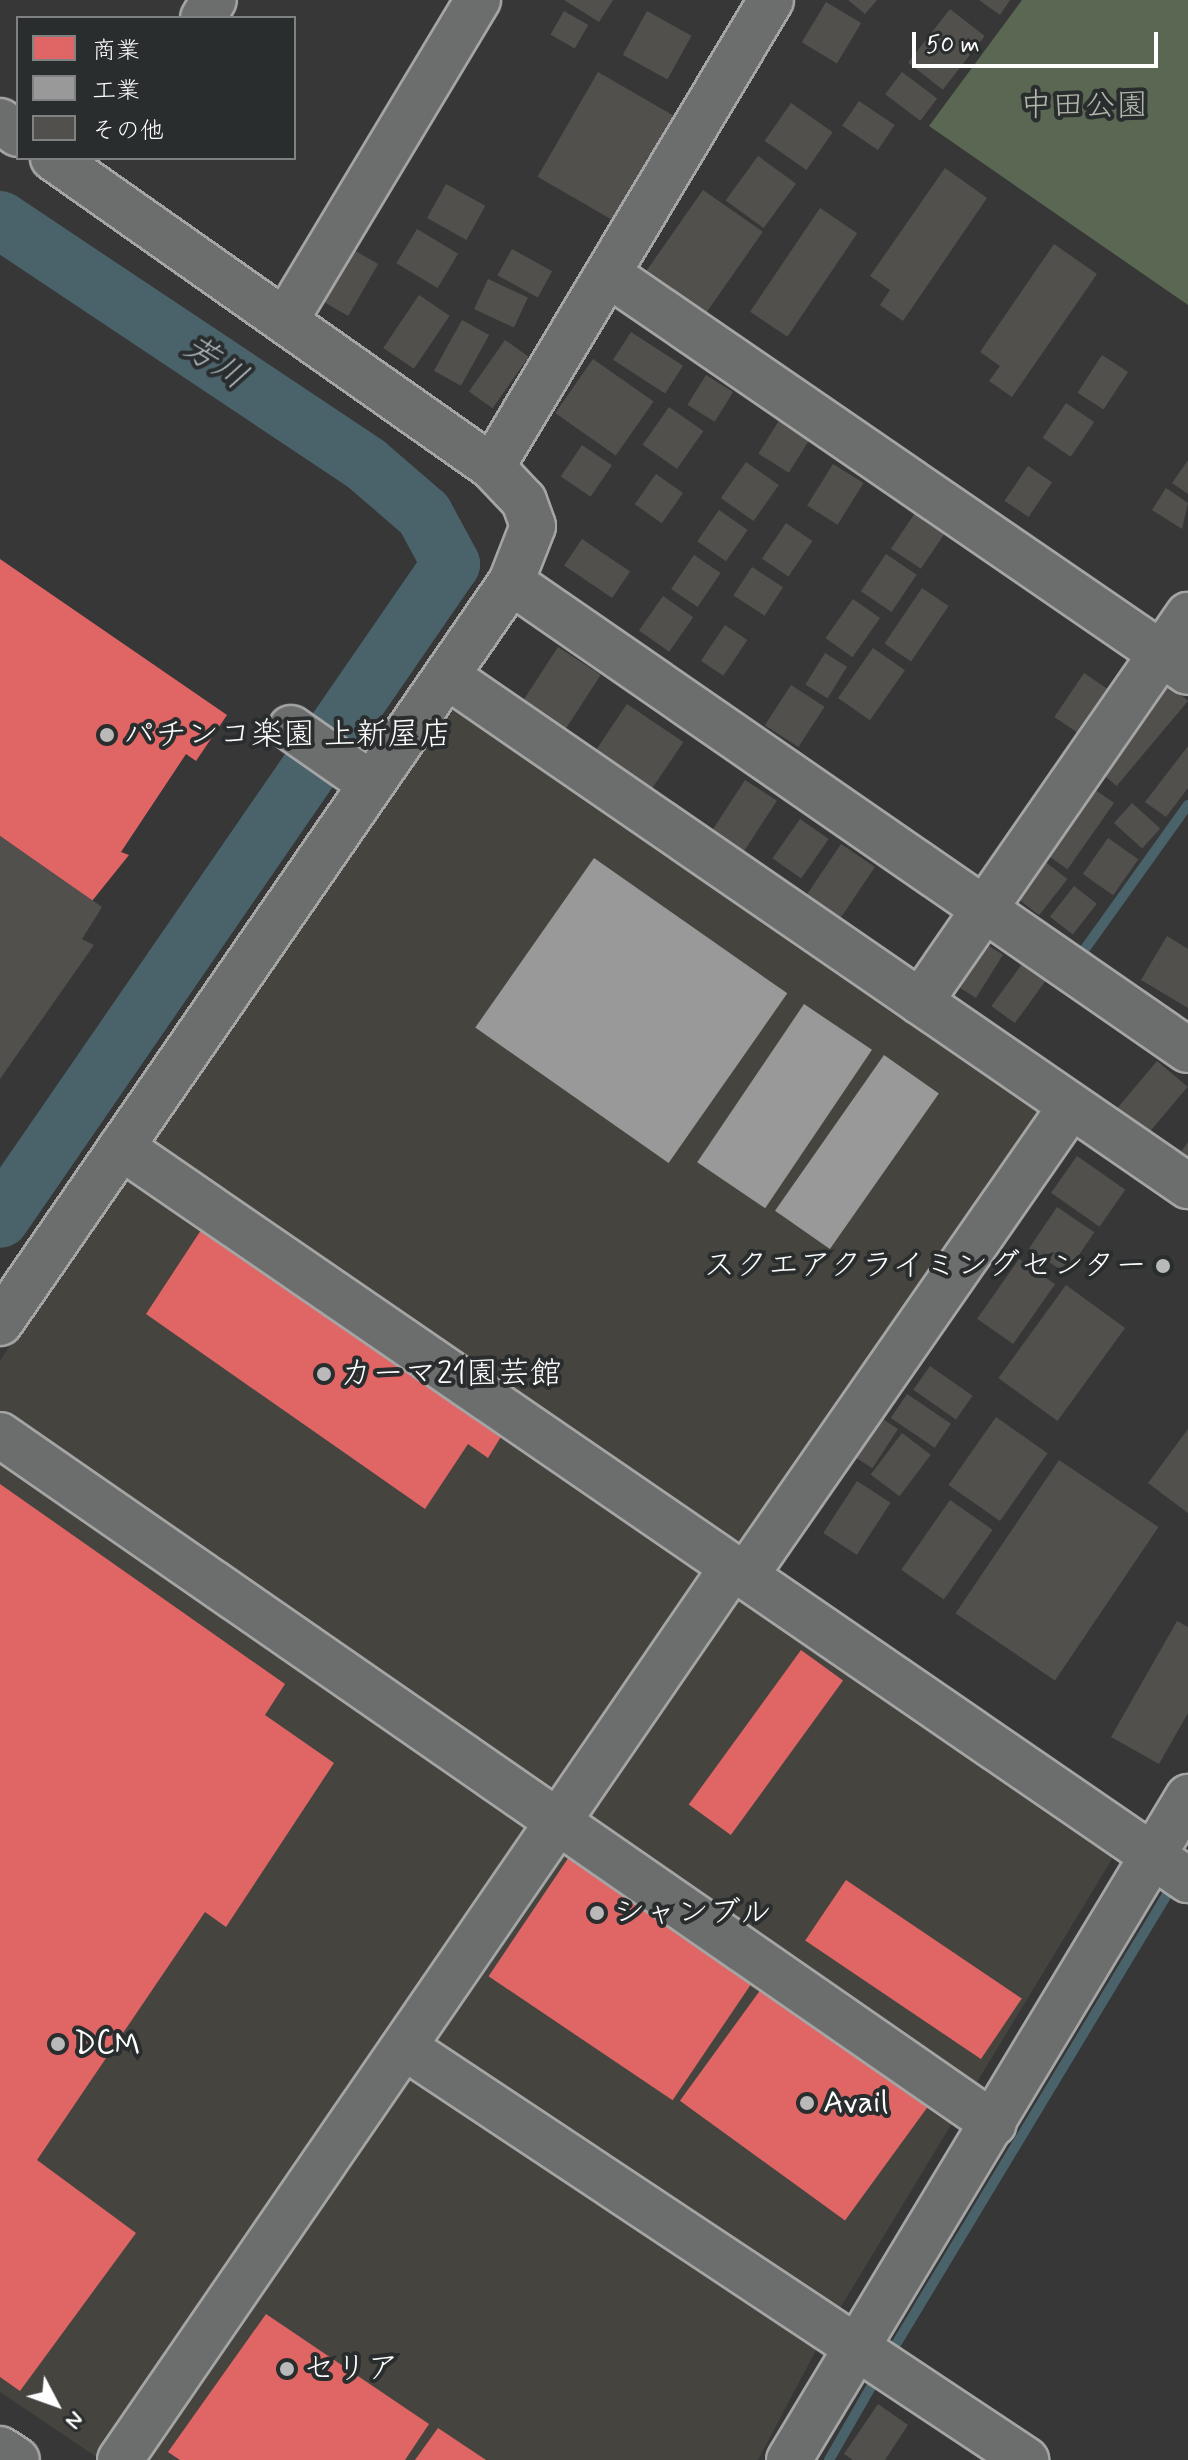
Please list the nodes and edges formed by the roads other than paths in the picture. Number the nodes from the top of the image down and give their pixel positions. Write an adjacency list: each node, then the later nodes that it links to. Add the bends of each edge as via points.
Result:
1 (478, 0): 6 (street)
2 (771, 0): 5 (street)
3 (60, 160): 4 (street)
4 (110, 174): 6 (street)
5 (608, 274): 7 (street); 10 (street)
6 (285, 321): 7 (street)
7 (492, 467): 8 (street, via 524,501 533,526)
8 (511, 582): 11 (street); 14 (street)
9 (1188, 615): 10 (street)
10 (1175, 663): 14 (street)
11 (447, 676): 13 (street); 15 (street)
12 (291, 728): 13 (street)
13 (364, 779): 18 (street)
14 (988, 908): 15 (street); 16 (street)
15 (920, 1002): 17 (street)
16 (1188, 1050)
17 (1071, 1106): 19 (street); 22 (street)
18 (121, 1147): 20 (street); 22 (street)
19 (1188, 1186)
20 (0, 1323)
21 (0, 1435): 24 (street)
22 (738, 1572): 24 (street); 25 (street)
23 (1188, 1797): 25 (street)
24 (561, 1825): 26 (street); 27 (street)
25 (1171, 1868): 27 (street)
26 (404, 2047): 28 (street); 31 (street)
27 (994, 2124): 28 (street)
28 (855, 2348): 32 (street); 33 (street)
29 (0, 2449): 30 (street)
30 (17, 2460)
31 (120, 2460)
32 (789, 2460)
33 (1026, 2460)

